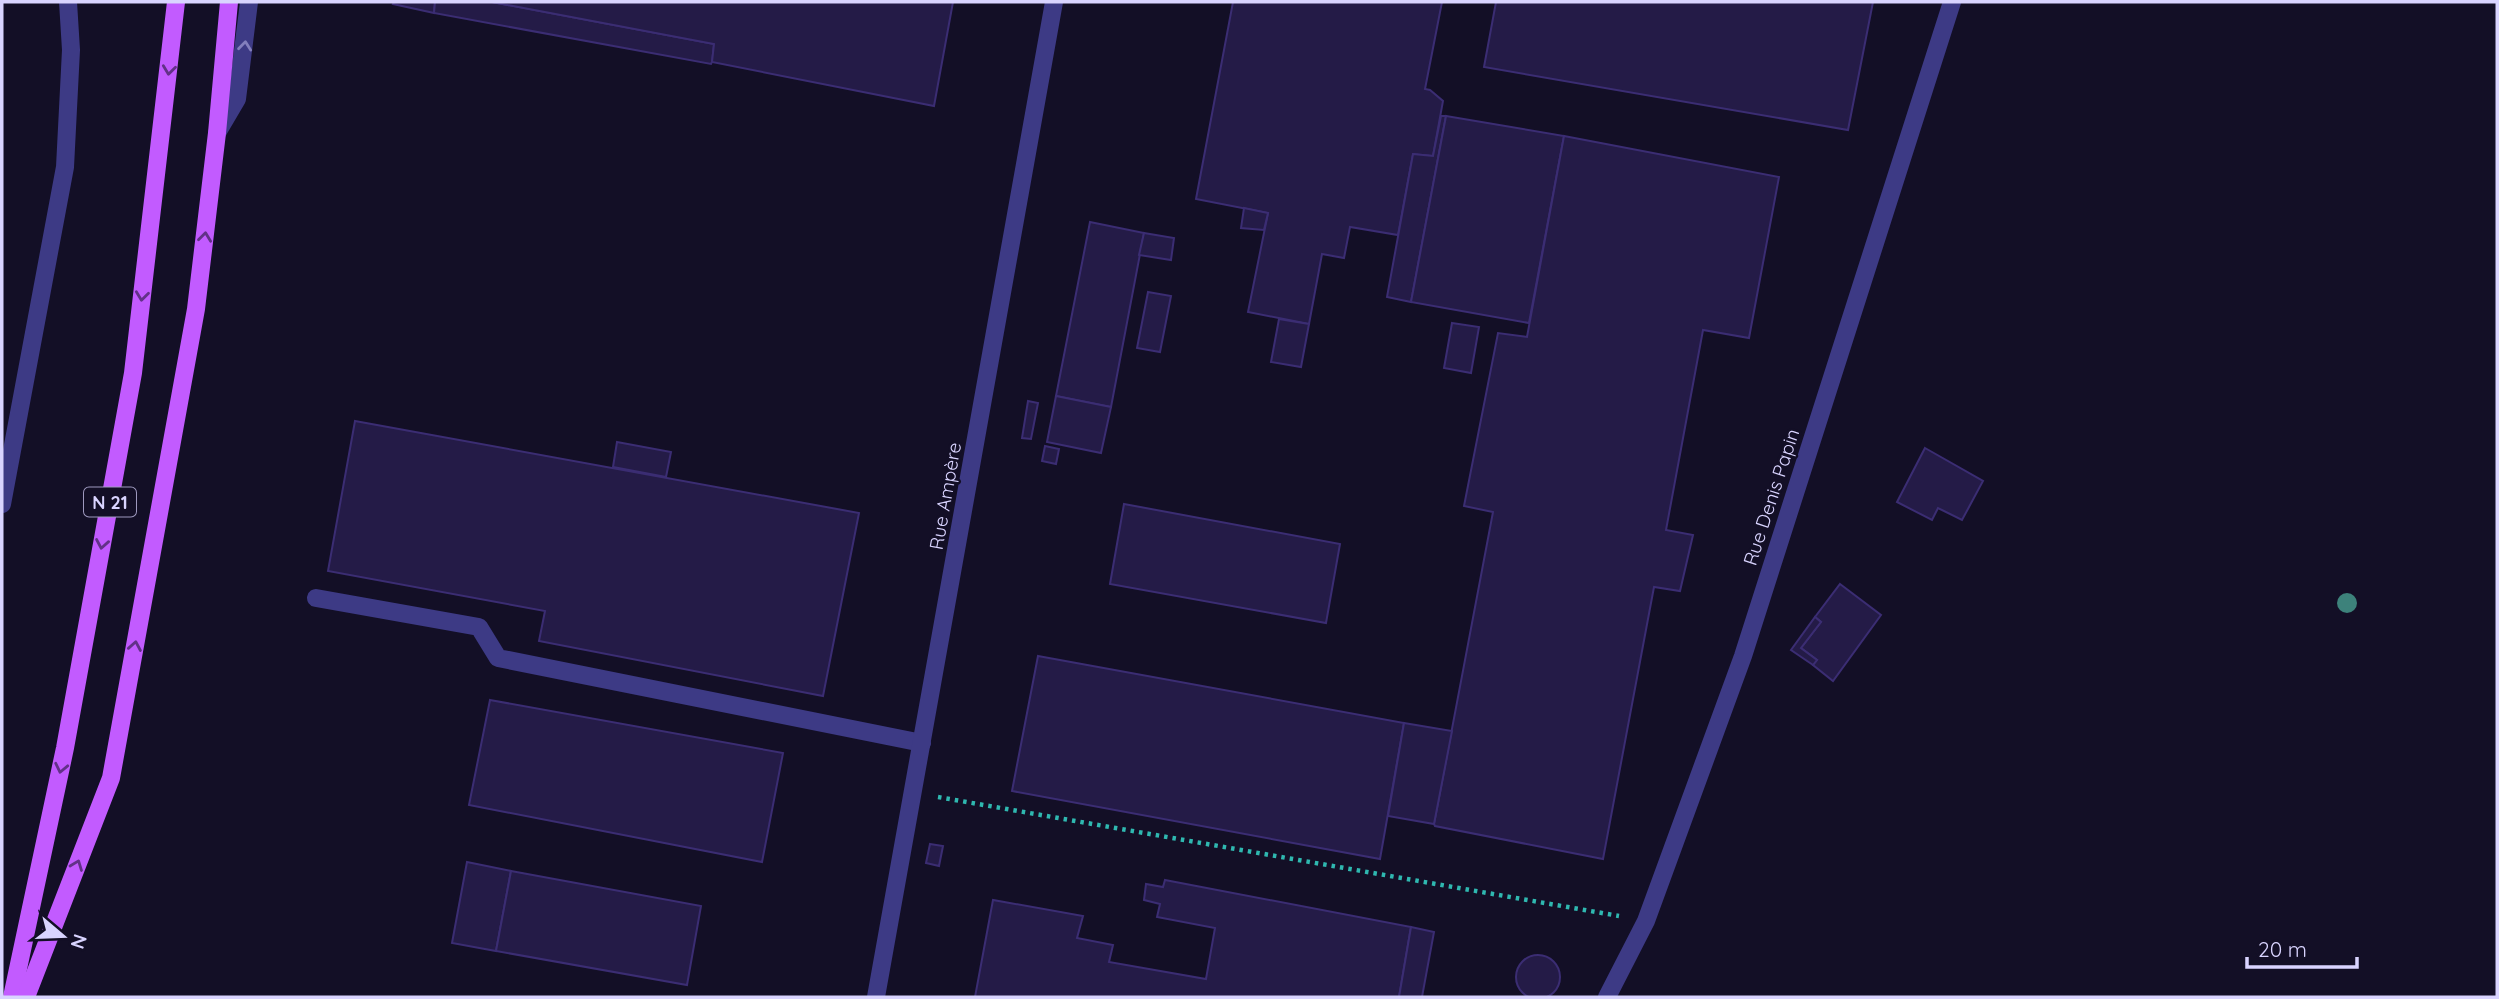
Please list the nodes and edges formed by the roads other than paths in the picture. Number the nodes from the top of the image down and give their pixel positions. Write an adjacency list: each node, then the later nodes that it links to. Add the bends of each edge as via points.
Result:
1 (68, 2): 8 (street, via 71,50 65,167)
2 (177, 2): 11 (main road, N 21, one-way to 11, via 133,373 65,748)
3 (229, 2): 7 (main road, N 21)
4 (249, 2): 7 (street, one-way to 4, via 237,99)
5 (1054, 2): 10 (street, Rue Ampère)
6 (1952, 2): 14 (street, Rue Denis Papin, via 1743,656 1646,921)
7 (217, 133): 12 (main road, N 21, one-way to 7, via 111,779 196,309)
8 (2, 504)
9 (316, 598): 10 (street, via 479,627 498,658)
10 (922, 743): 13 (street, Rue Ampère)
11 (12, 997)
12 (26, 997)
13 (876, 997)
14 (1607, 997)

